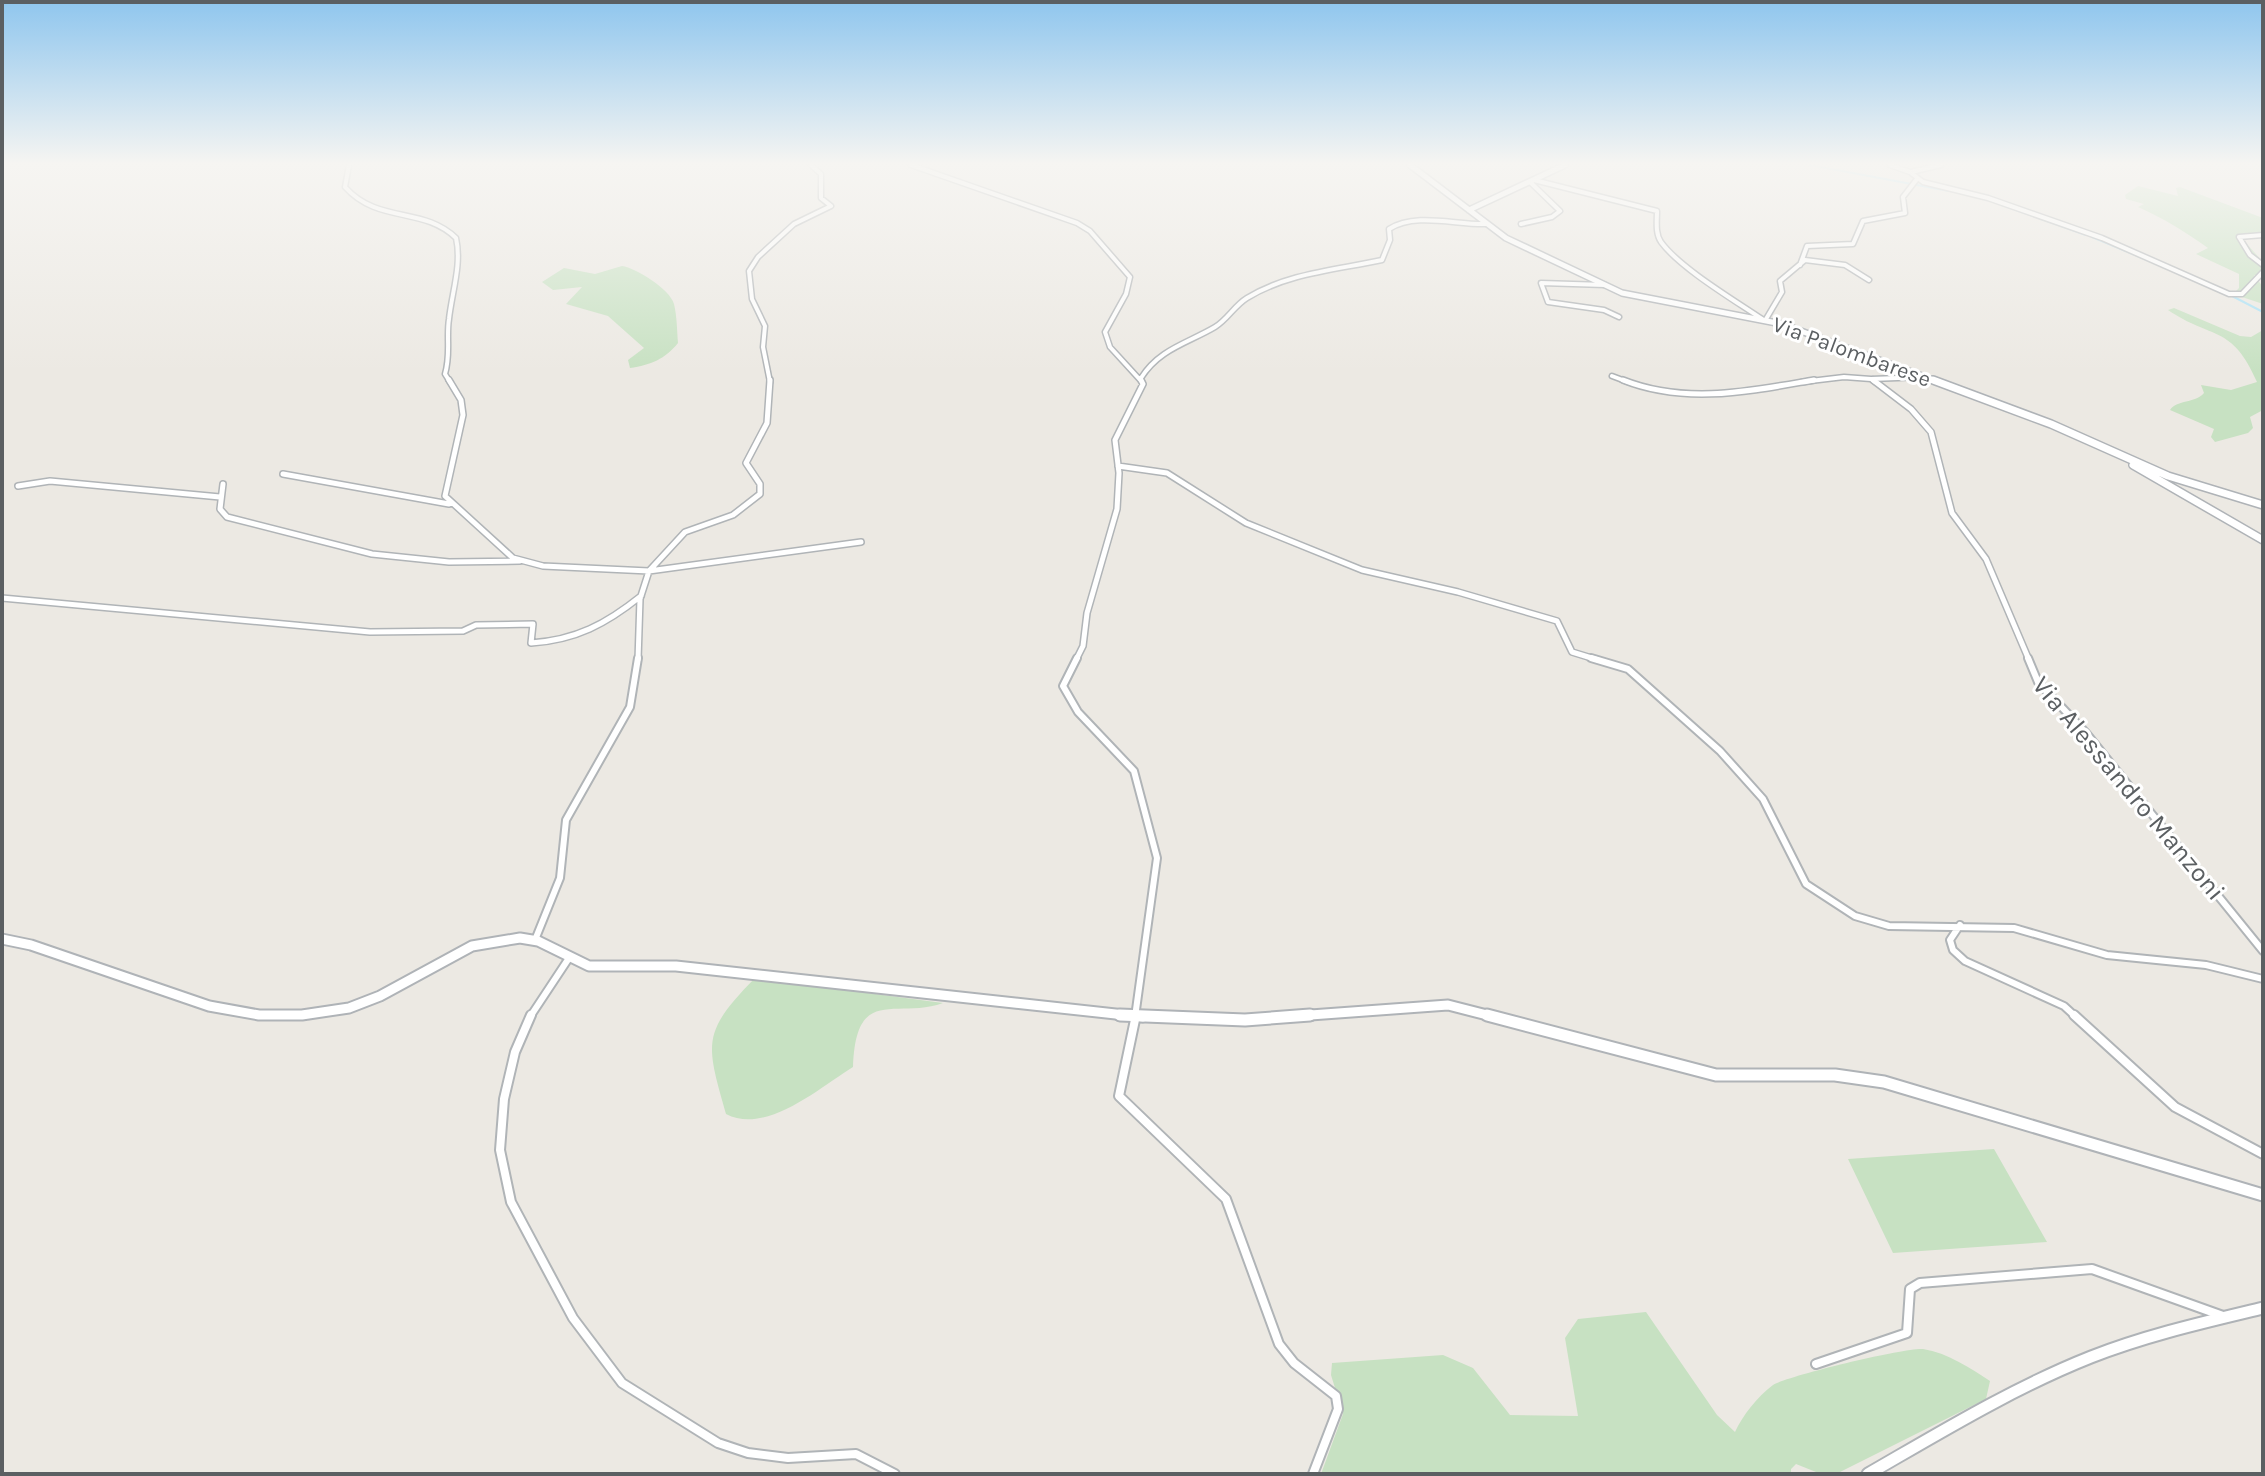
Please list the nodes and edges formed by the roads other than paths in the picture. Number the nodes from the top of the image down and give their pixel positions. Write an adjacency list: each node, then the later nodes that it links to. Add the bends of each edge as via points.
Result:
1 (450, 234): 27 (street, via 459,252 445,373 461,400 463,415 445,492)
2 (783, 234): 32 (street, via 748,273 751,297 765,326 763,347 770,377 767,423 746,463 760,484 760,494 736,513 685,532)
3 (1092, 234): 19 (street, via 1129,276 1128,295 1110,319 1106,335 1114,353)
4 (1390, 234): 19 (street, via 1382,260 1301,273 1254,294 1219,325 1157,356)
5 (1502, 234): 14 (street, Via Palombarese)
6 (1657, 234): 16 (street, via 1713,286)
7 (1857, 234): 10 (street, via 1853,244 1807,246)
8 (2092, 234): 12 (street, via 2229,294 2242,294)
9 (2263, 235): 11 (street, via 2239,238)
10 (1800, 265): 13 (street, via 1807,260 1830,262); 16 (street, via 1780,281 1782,292)
11 (2263, 265)
12 (2263, 272)
13 (1869, 280)
14 (1605, 285): 15 (street, via 1541,282 1548,302); 16 (street, Via Palombarese, via 1653,302)
15 (1619, 317)
16 (1764, 319): 18 (street, Via Palombarese)
17 (1612, 376): 20 (street, via 1660,393 1749,392 1841,376)
18 (1924, 377): 20 (street); 21 (street, Via Palombarese, via 2072,432)
19 (1141, 378): 22 (street, via 1143,384 1114,443)
20 (1871, 379): 38 (street, Via Alessandro Manzoni, via 1909,407 1932,434 1952,513 1984,556 2038,682 2086,733)
21 (2127, 459): 28 (street, Via Palombarese); 29 (street, via 2147,476)
22 (1118, 466): 35 (street, via 1169,473 1246,523 1362,570 1555,620 1572,652 1628,669 1729,760 1763,799 1800,875 1819,896 1882,926); 41 (street, via 1118,507 1087,610 1084,644 1063,686 1078,712 1134,771 1155,847 1157,881 1140,959)
23 (283, 474): 27 (street)
24 (223, 484): 26 (street)
25 (18, 486): 26 (street, via 47,481)
26 (220, 497): 31 (street, via 220,511 229,518 350,550 435,561)
27 (453, 505): 31 (street)
28 (2263, 505)
29 (2263, 540)
30 (861, 542): 32 (street)
31 (520, 561): 32 (street)
32 (649, 571): 33 (street)
33 (641, 596): 34 (street, via 586,635 567,642 531,643 533,624 370,632); 37 (street, via 630,707 566,820 560,878)
34 (2, 598)
35 (1960, 925): 40 (street, via 2019,929 2107,955 2206,965); 42 (street, via 1950,940 1962,959 2064,1006 2171,1104)
36 (2, 939): 37 (street, via 209,1006 285,1016 364,1003 472,946)
37 (535, 940): 39 (street)
38 (2263, 951)
39 (569, 958): 41 (street, via 593,967 666,965); 47 (street, via 529,1019 515,1052 500,1150 511,1202 573,1318 622,1383 718,1443 788,1458 856,1454)
40 (2263, 979)
41 (1136, 1017): 43 (street, via 1245,1020 1420,1004 1459,1006 1716,1075 1835,1075 1884,1082); 48 (street, via 1121,1100 1223,1194 1279,1344 1337,1399)
42 (2263, 1154)
43 (2263, 1195)
44 (2263, 1308): 45 (street)
45 (2227, 1317): 46 (street, via 2092,1269 1920,1283 1910,1289 1907,1333); 49 (street, via 2062,1369)
46 (1816, 1364)
47 (895, 1474)
48 (1313, 1474)
49 (1868, 1474)

